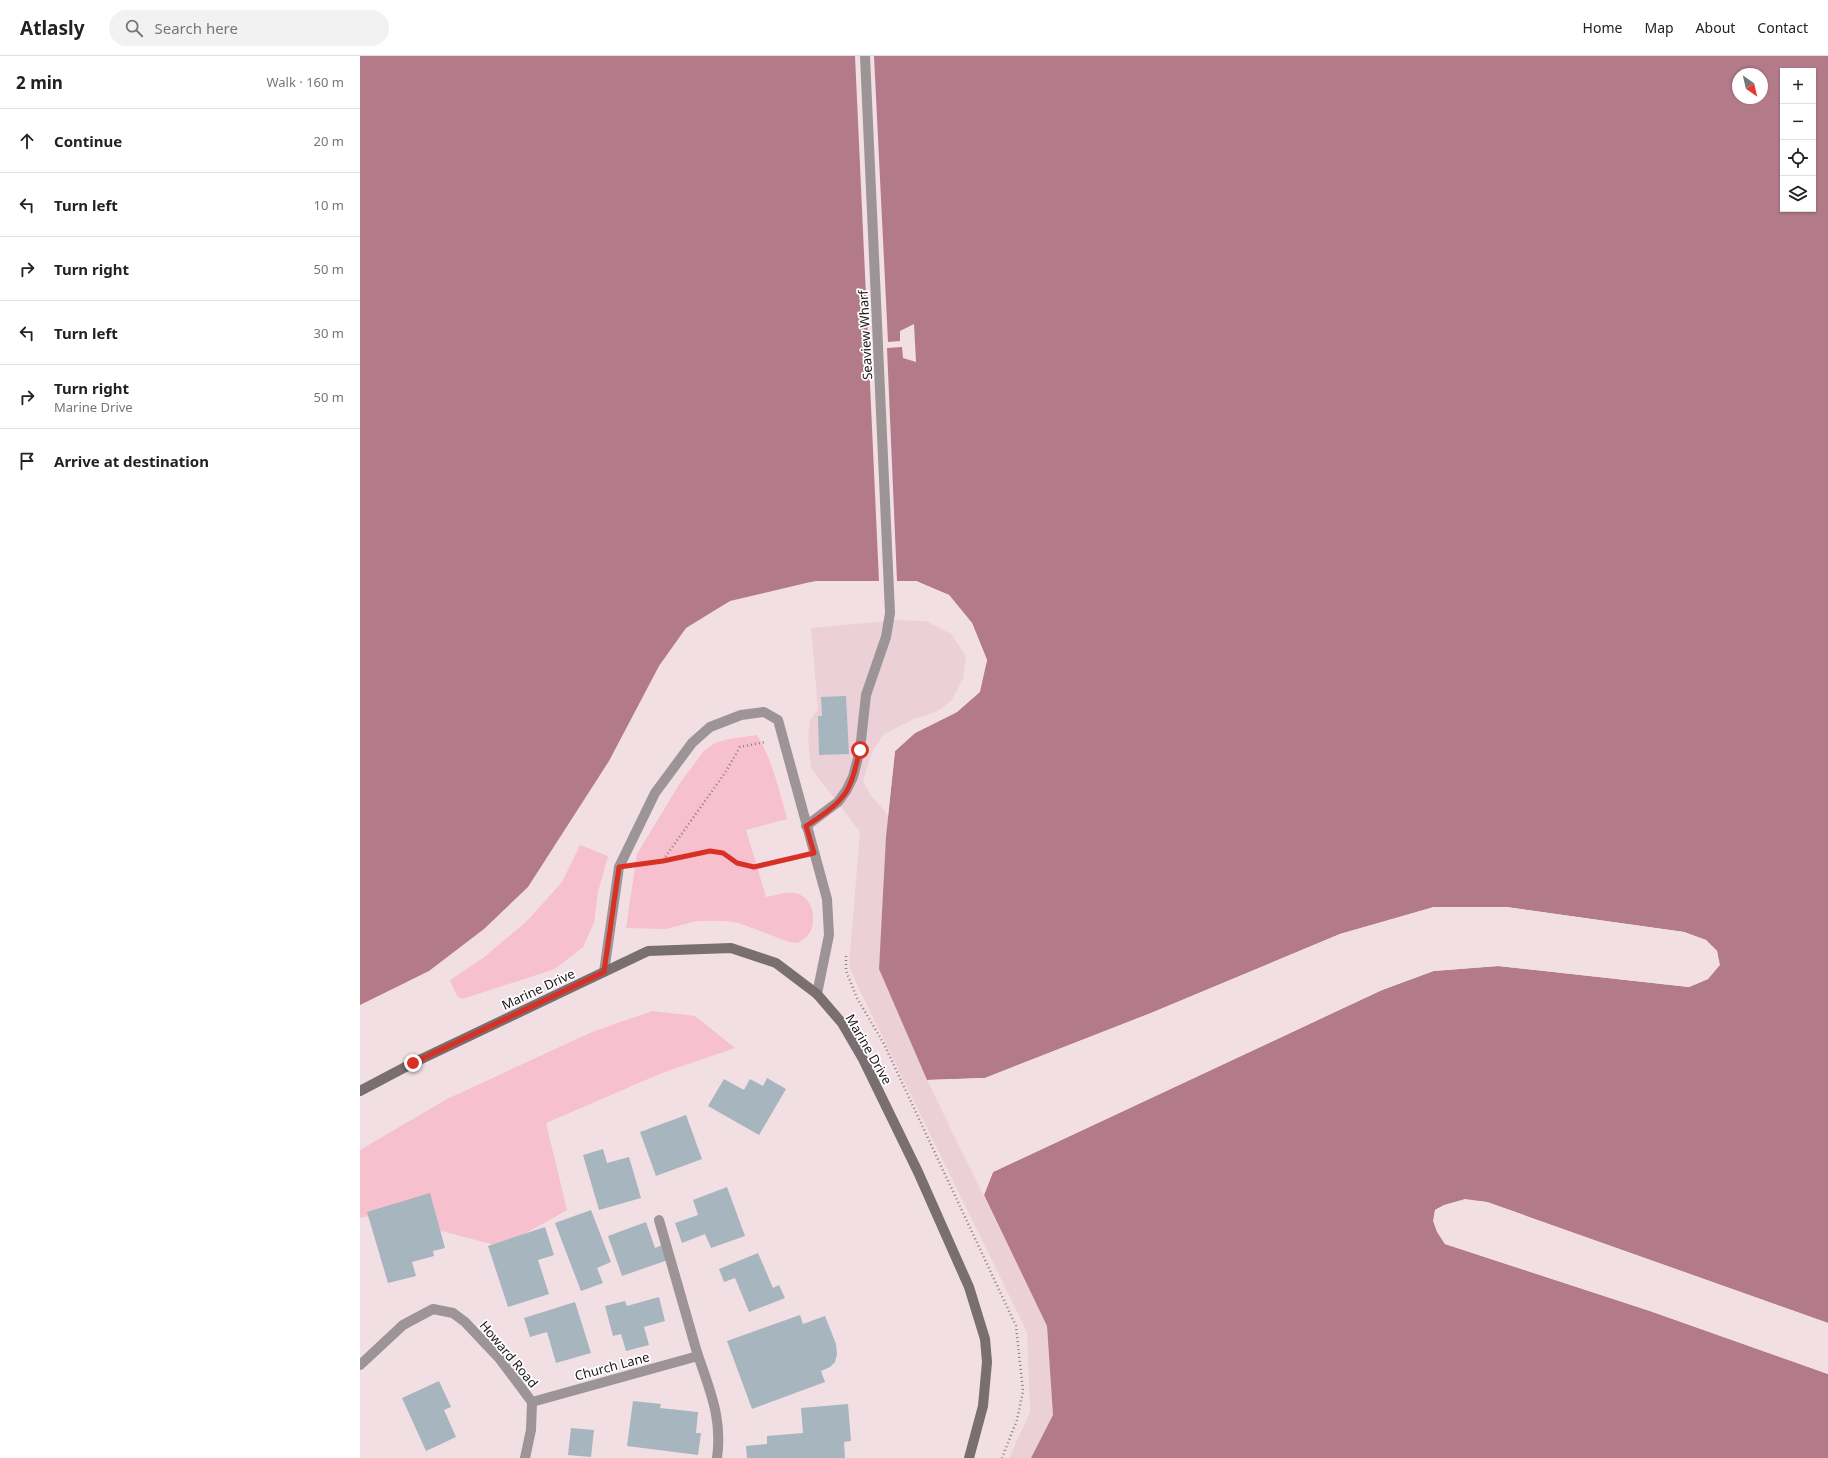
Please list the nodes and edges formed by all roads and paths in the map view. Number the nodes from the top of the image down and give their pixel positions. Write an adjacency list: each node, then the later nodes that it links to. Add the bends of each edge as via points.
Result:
1 (865, 56): 3 (street, Seaview Wharf, via 890,613 886,637 866,695 860,750 853,777 838,802)
2 (784, 739): 3 (street); 5 (path, via 740,746 725,773); 6 (street, via 778,720 764,712 741,715 710,727 692,744 655,793)
3 (806, 826): 4 (street)
4 (814, 853): 5 (path, via 754,867 737,863 723,853 710,851); 8 (street, via 827,899 828,935)
5 (663, 861): 6 (path)
6 (619, 867): 7 (street)
7 (604, 972): 8 (main road, Marine Drive, via 648,951 731,948 776,963); 9 (main road, Marine Drive)
8 (817, 994): 16 (main road, Marine Drive, via 842,1024 863,1059 918,1172 978,1313 985,1339 986,1387)
9 (360, 1091)
10 (659, 1220): 11 (street)
11 (698, 1356): 13 (street, Church Lane); 15 (street, via 717,1411)
12 (360, 1365): 13 (street, Howard Road, via 403,1325 433,1309 453,1313 499,1358)
13 (532, 1402): 14 (street, Howard Road)
14 (525, 1458)
15 (717, 1458)
16 (969, 1458)

